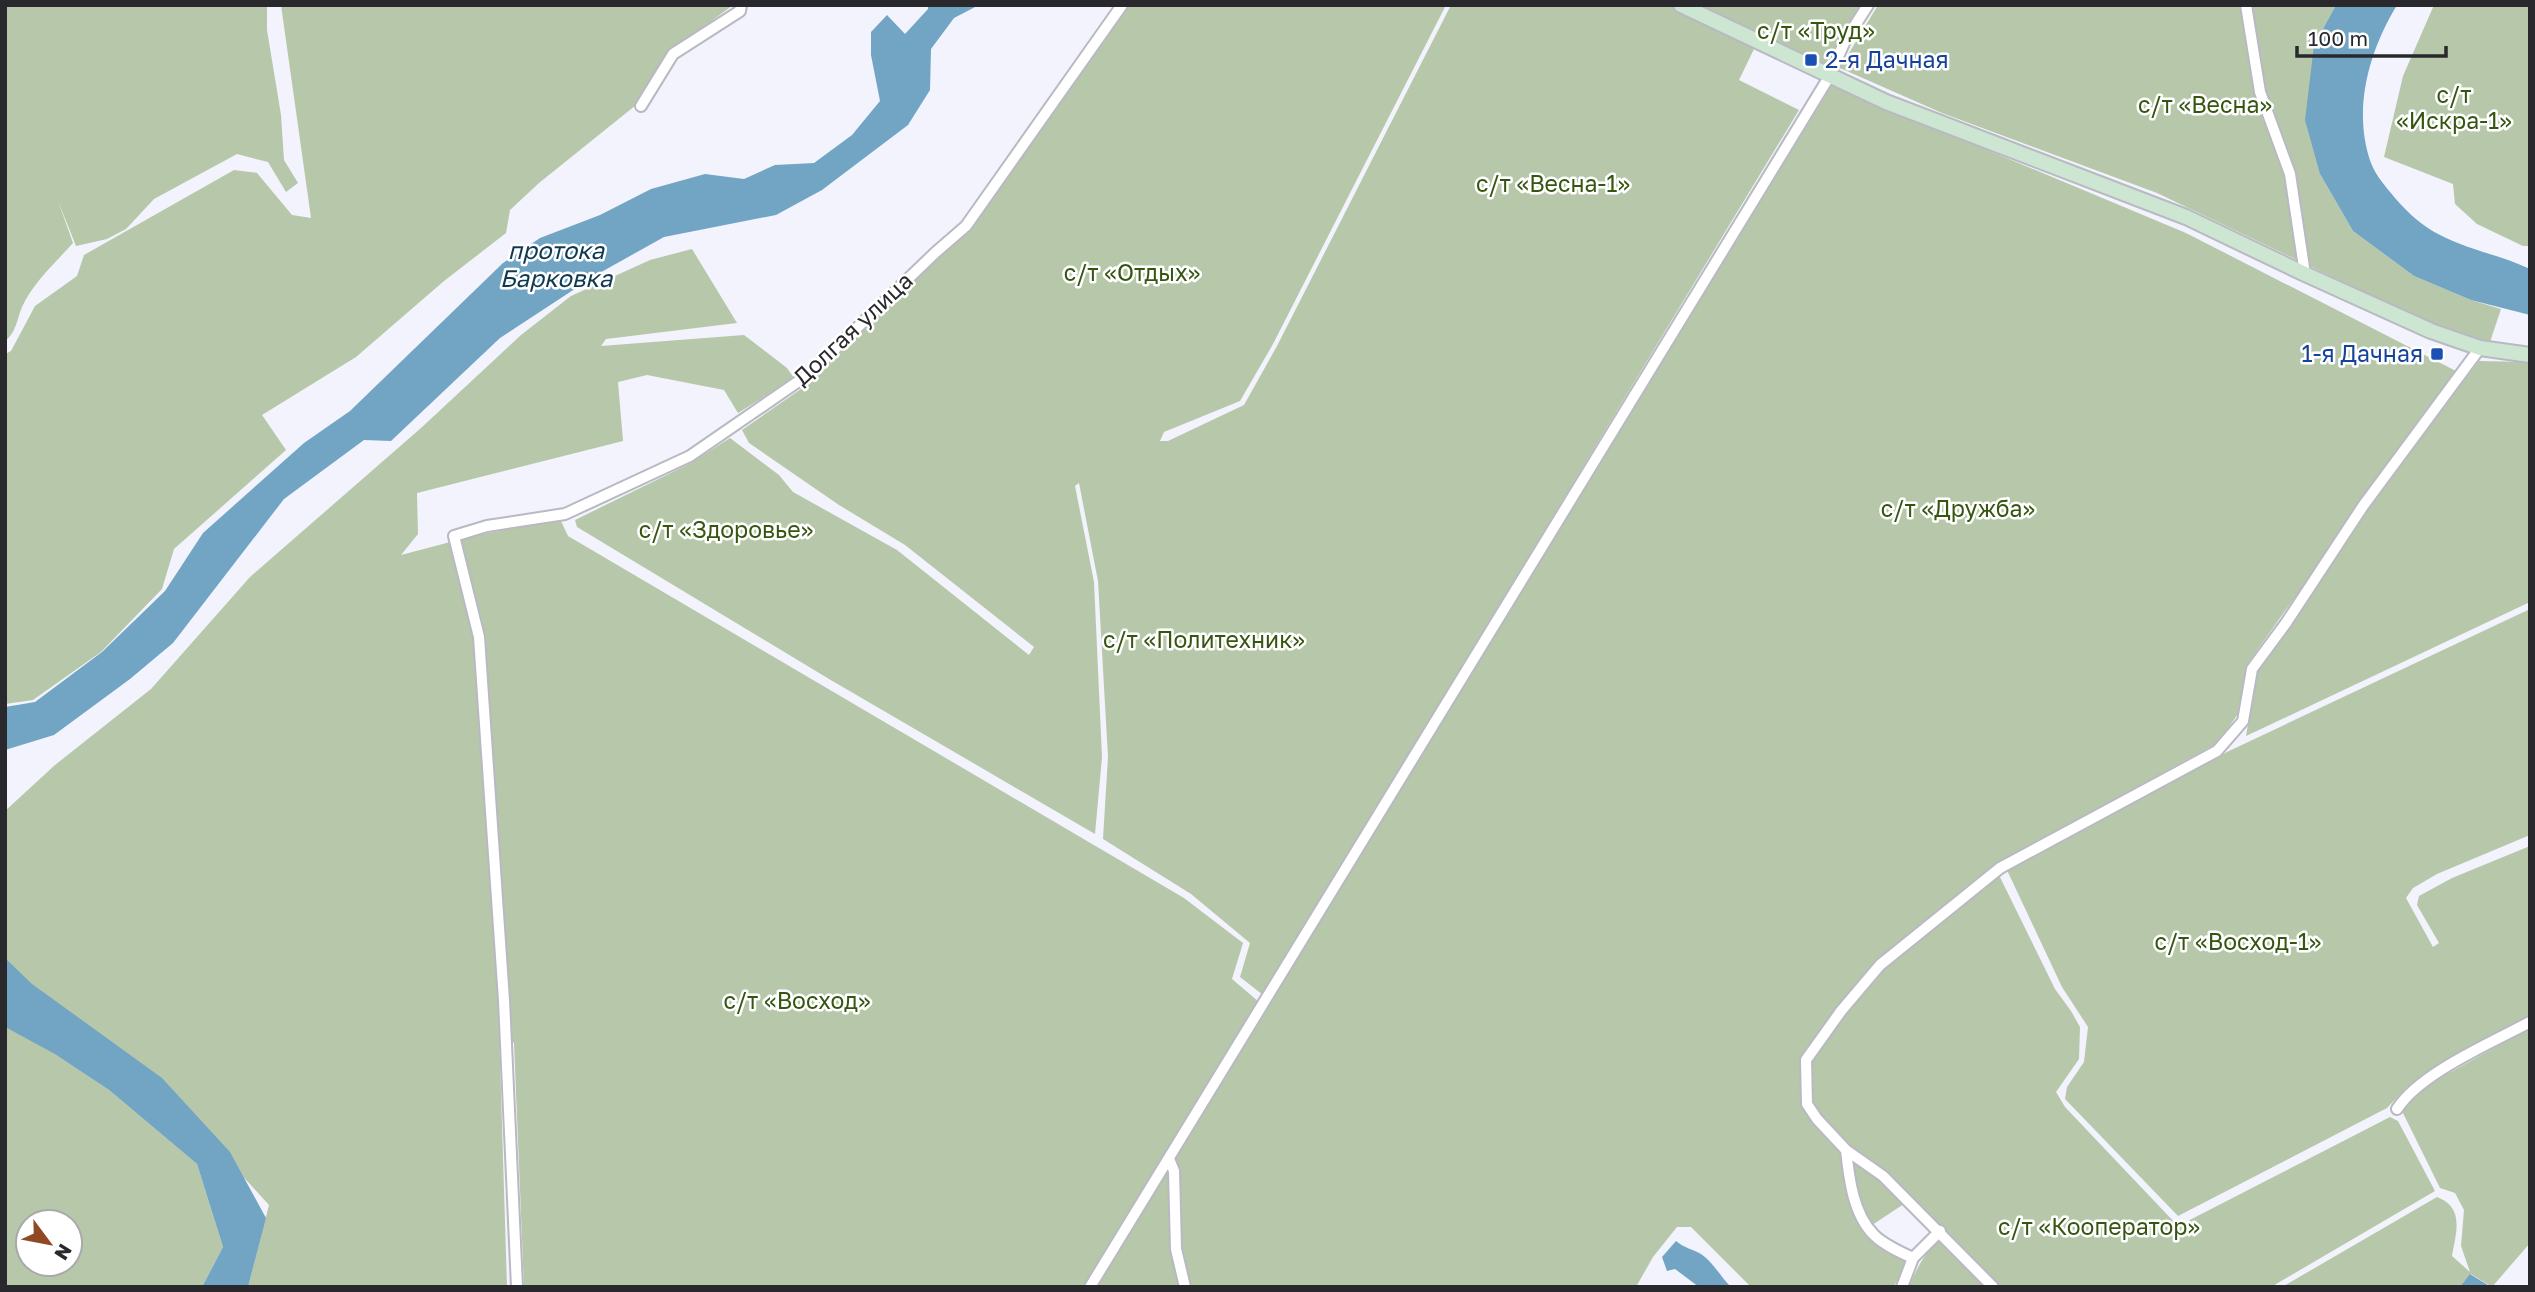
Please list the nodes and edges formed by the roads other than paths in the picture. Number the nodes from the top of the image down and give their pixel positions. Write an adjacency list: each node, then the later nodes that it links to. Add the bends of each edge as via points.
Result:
1 (741, 5): 7 (street, via 740,11 673,54)
2 (1122, 5): 17 (street, Долгая улица, via 966,226 810,374 690,456 565,513 454,536 479,637 504,1000)
3 (1681, 5): 6 (main road)
4 (1868, 5): 6 (street)
5 (2246, 5): 8 (street, via 2260,92 2290,174)
6 (1829, 77): 8 (main road, via 2186,217); 14 (street)
7 (641, 106)
8 (2305, 274): 9 (main road)
9 (2480, 348): 10 (main road); 13 (street, via 2363,506 2252,668 2243,721 2217,751 2000,867 1880,965 1841,1011 1806,1060 1807,1104)
10 (2530, 355)
11 (2530, 1022): 12 (street, via 2438,1073 2411,1091)
12 (2397, 1110)
13 (1846, 1150): 15 (street, via 1883,1176); 16 (street, via 1849,1181 1862,1217 1874,1235)
14 (1169, 1159): 18 (street); 19 (street, via 1174,1171 1176,1249)
15 (1940, 1231): 16 (street); 21 (street)
16 (1913, 1258): 20 (street)
17 (517, 1287)
18 (1090, 1287)
19 (1185, 1287)
20 (1902, 1287)
21 (1993, 1287)

